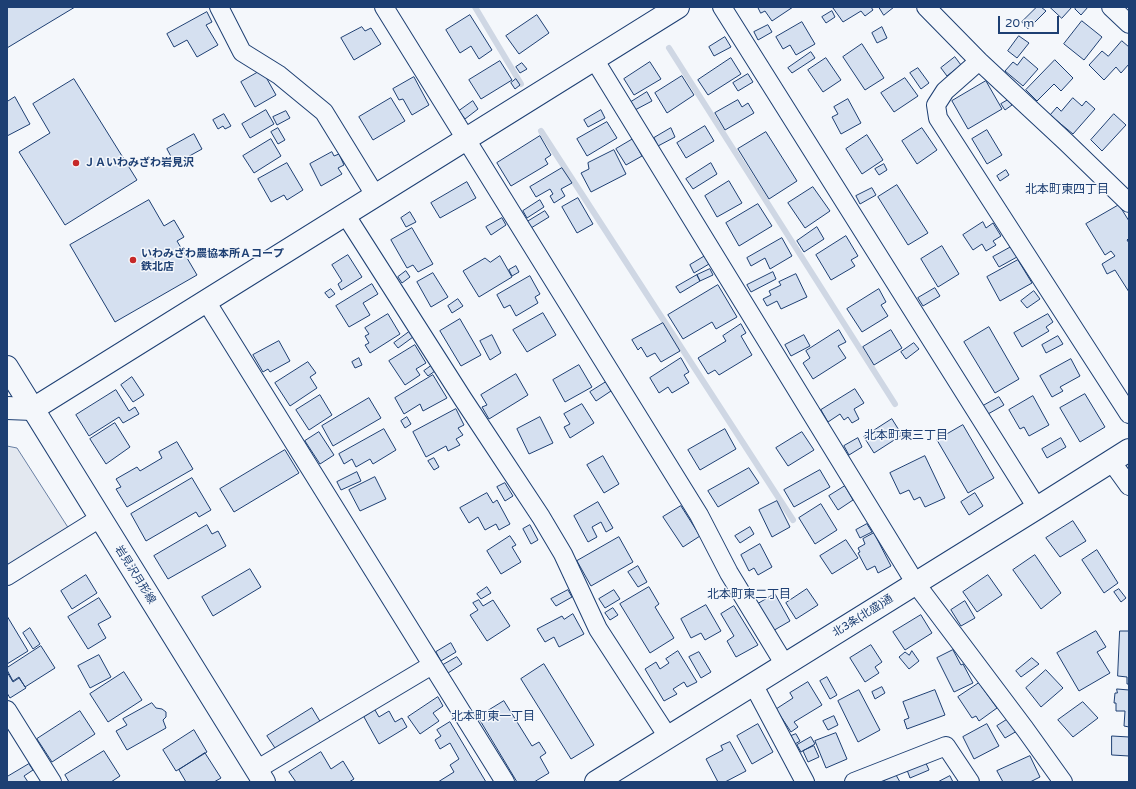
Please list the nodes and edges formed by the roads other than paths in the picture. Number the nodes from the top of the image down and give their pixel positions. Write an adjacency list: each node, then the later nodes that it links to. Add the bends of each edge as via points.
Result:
1 (219, 7): 11 (street, via 242,52 279,75 324,112)
2 (384, 7): 10 (street)
3 (678, 7): 8 (street)
4 (722, 7): 21 (street)
5 (926, 7): 9 (street)
6 (1111, 7): 7 (street)
7 (1129, 24)
8 (594, 59): 10 (street); 24 (street)
9 (979, 60): 12 (street); 18 (street, via 945,91 936,105 938,118)
10 (467, 139): 11 (street); 26 (street, via 699,515 729,573)
11 (375, 195): 13 (street)
12 (1129, 203)
13 (345, 214): 14 (street); 29 (street, via 541,517 563,554 598,630)
14 (206, 301): 17 (street); 25 (street)
15 (7, 367): 17 (street, 岩見沢月形線)
16 (7, 408): 17 (street)
17 (33, 409): 22 (street, 岩見沢月形線)
18 (1129, 414)
19 (1120, 455): 20 (street); 21 (street, 北3条(北盛)通)
20 (1129, 486)
21 (1037, 508): 24 (street, 北3条(北盛)通)
22 (100, 518): 23 (street); 30 (street, 岩見沢月形線)
23 (7, 576)
24 (916, 584): 26 (street, 北3条(北盛)通); 37 (street)
25 (432, 665): 30 (street); 32 (street)
26 (785, 665): 27 (street, 北3条(北盛)通)
27 (753, 684): 29 (street, 北3条(北盛)通); 34 (street)
28 (7, 710): 31 (street)
29 (668, 737): 33 (street, 北3条(北盛)通)
30 (260, 776)
31 (52, 782)
32 (505, 782)
33 (596, 782)
34 (805, 782)
35 (854, 782): 36 (street, via 946,746)
36 (970, 782)
37 (1063, 782)

